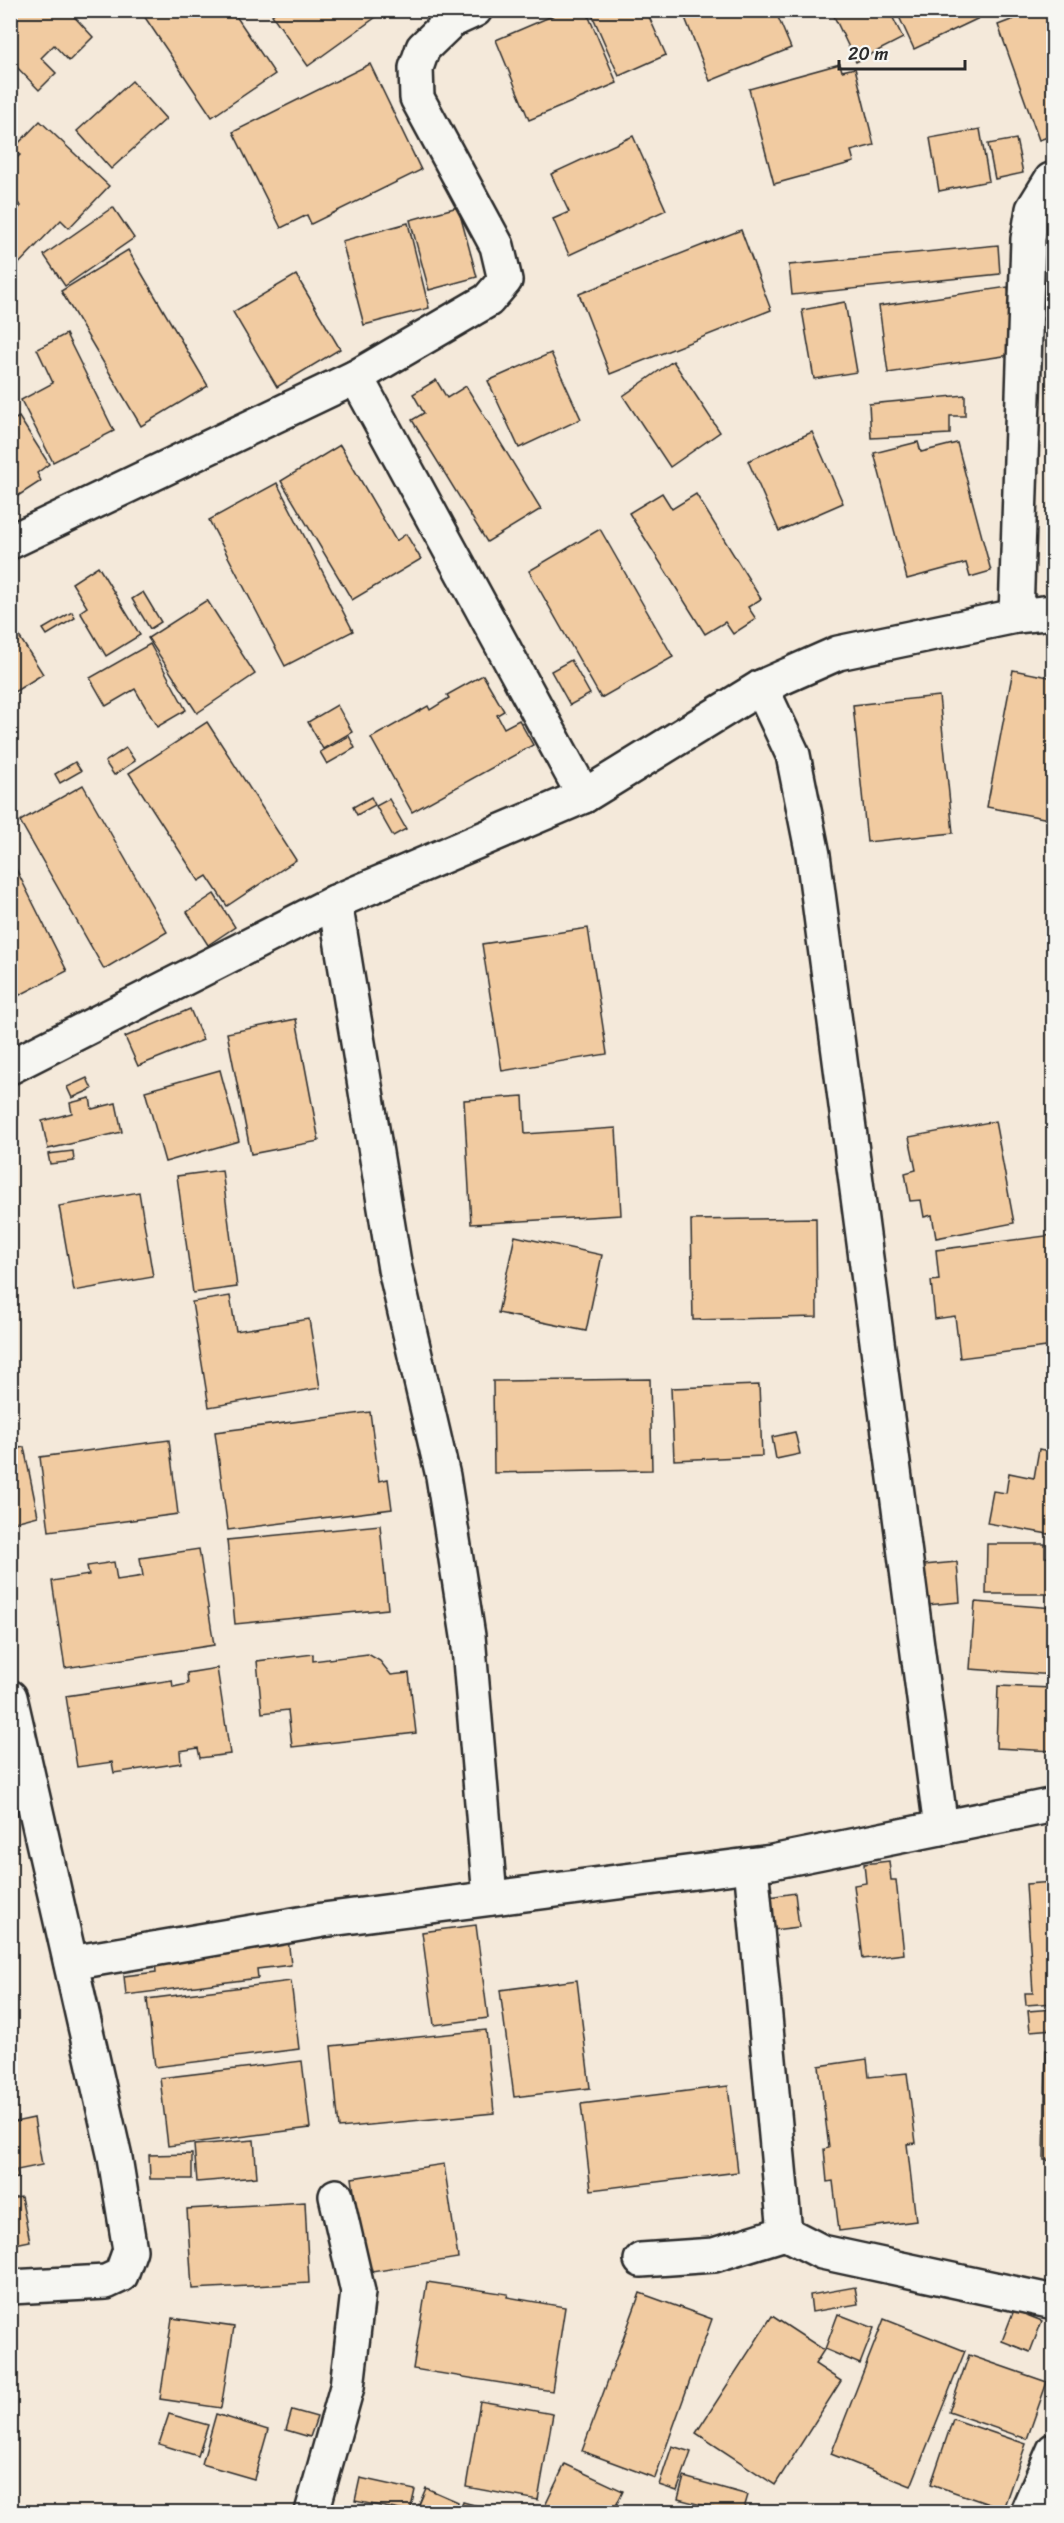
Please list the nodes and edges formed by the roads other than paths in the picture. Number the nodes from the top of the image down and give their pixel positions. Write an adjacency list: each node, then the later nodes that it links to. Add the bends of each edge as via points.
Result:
1 (475, 10): 3 (street, via 451,21 423,48 416,68 417,98 497,246 505,280 488,300)
2 (1053, 179): 6 (street, via 1033,209 1028,239)
3 (356, 377): 4 (street); 8 (street)
4 (10, 542)
5 (1053, 612): 6 (street)
6 (1016, 616): 7 (street, via 838,653)
7 (761, 687): 8 (street); 13 (street, via 793,755 813,855)
8 (584, 796): 9 (street)
9 (335, 902): 10 (street); 15 (street, via 395,1269 443,1476 454,1545 468,1636)
10 (10, 1066)
11 (10, 1697): 16 (street)
12 (1053, 1805): 13 (street)
13 (941, 1828): 14 (street)
14 (751, 1865): 15 (street); 18 (street)
15 (490, 1898): 16 (street, via 323,1920)
16 (71, 1963): 20 (street, via 115,2158 130,2250 121,2275 106,2282)
17 (336, 2196): 23 (street, via 358,2292 347,2387)
18 (785, 2233): 19 (street, via 714,2255); 21 (street, via 822,2252)
19 (641, 2260)
20 (10, 2287)
21 (1053, 2302)
22 (1053, 2450): 24 (street)
23 (312, 2512)
24 (1027, 2512)

